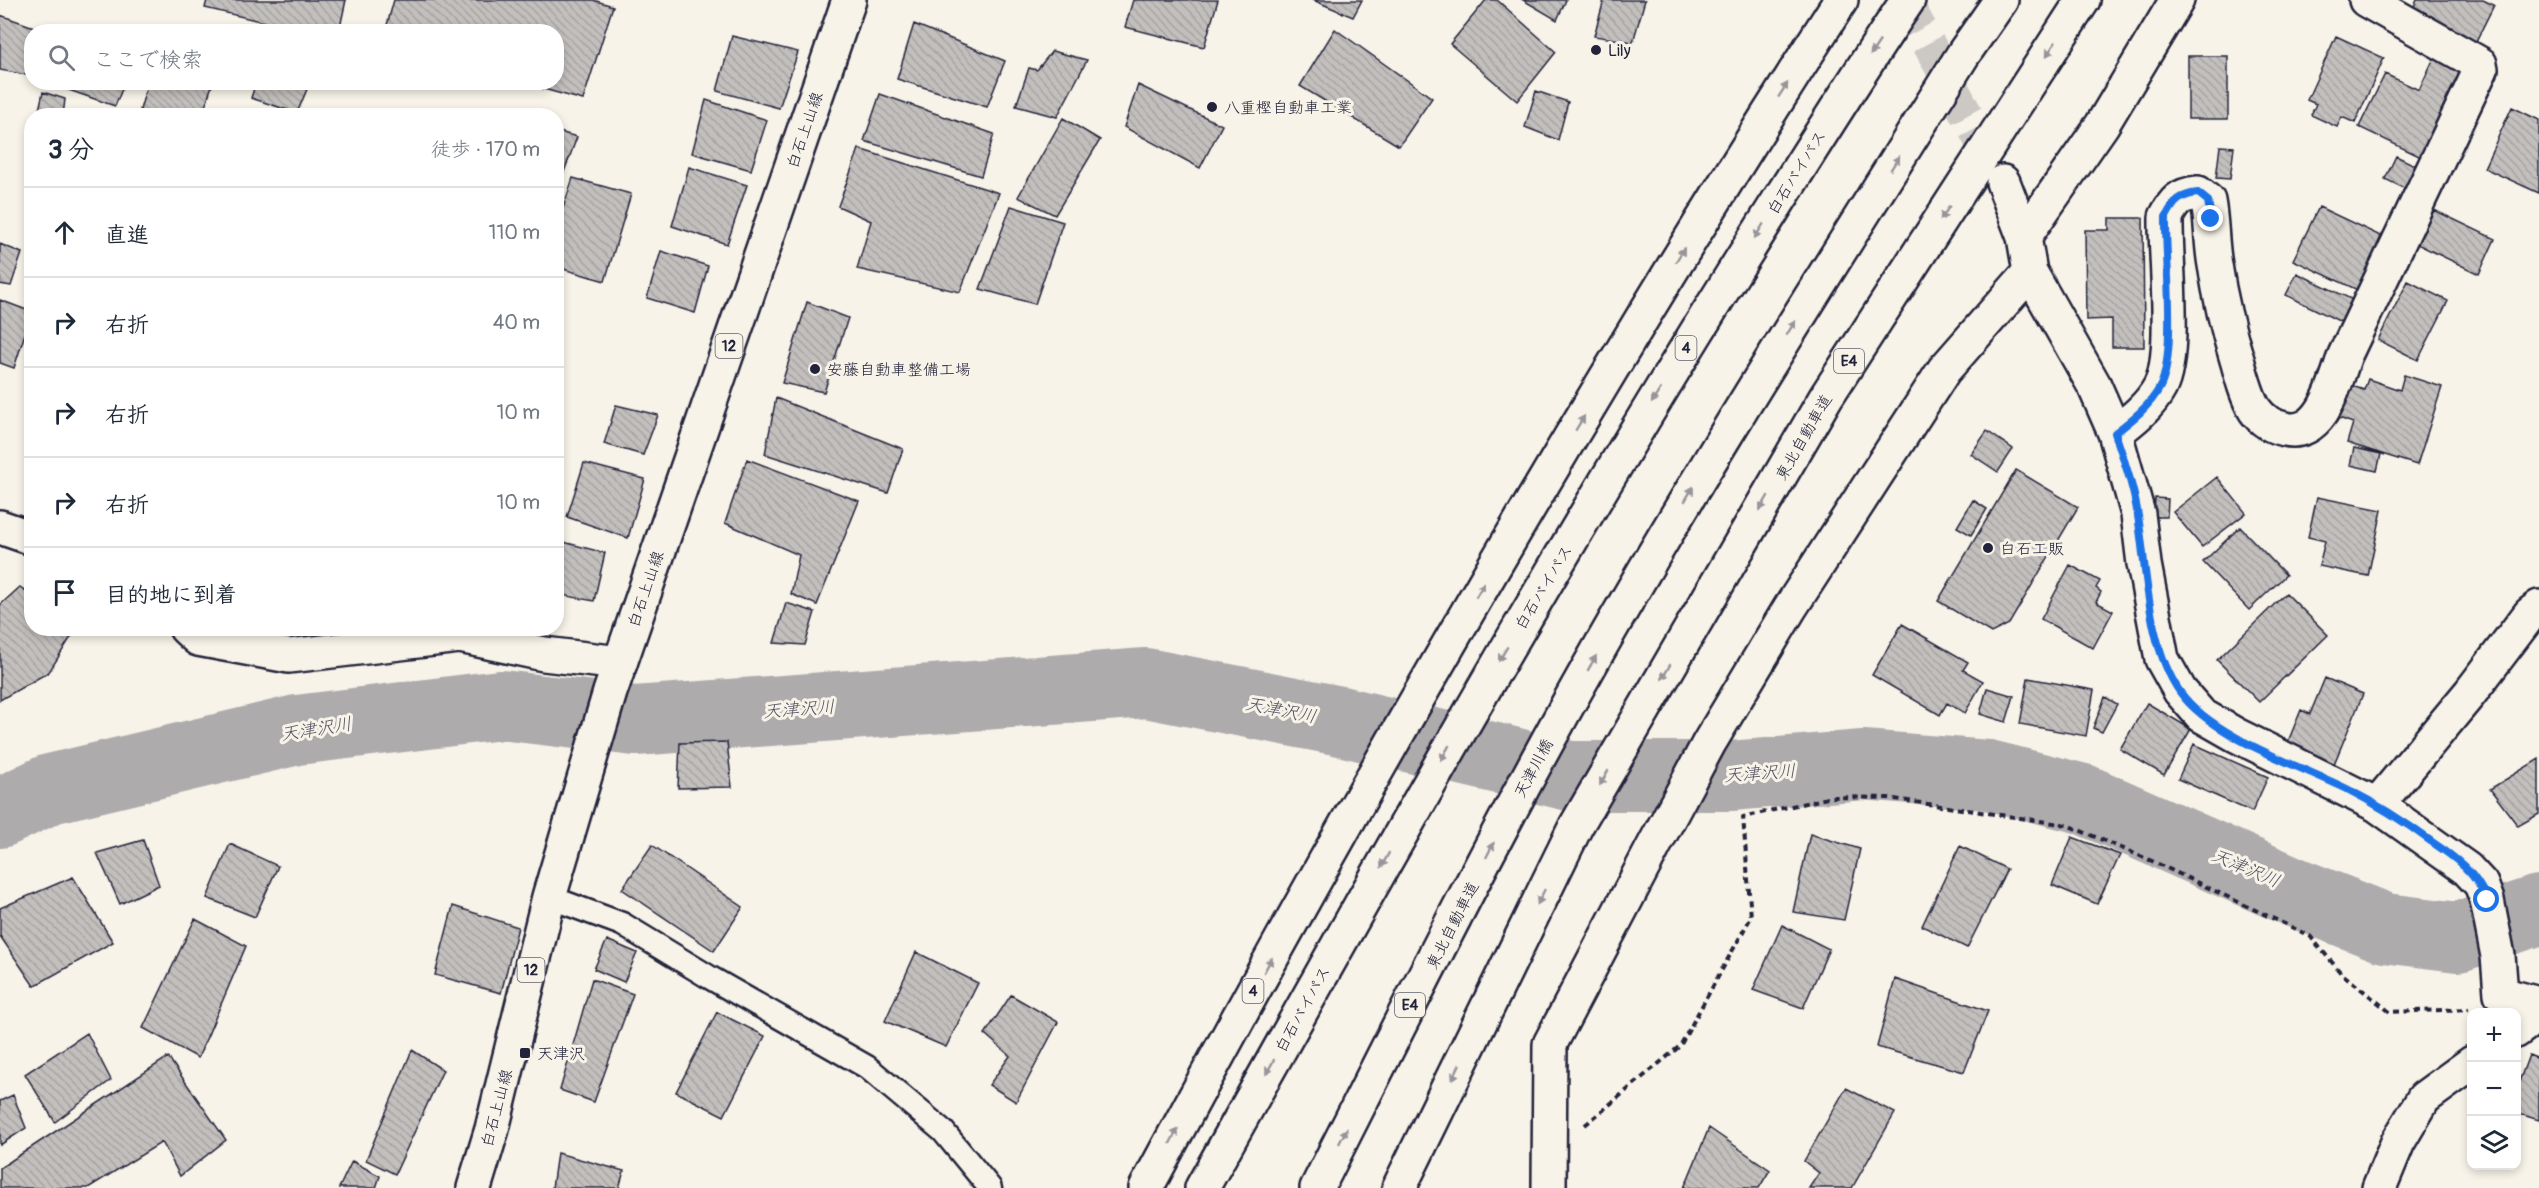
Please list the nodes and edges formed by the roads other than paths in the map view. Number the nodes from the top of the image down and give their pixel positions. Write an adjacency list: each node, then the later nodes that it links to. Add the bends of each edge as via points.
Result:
1 (849, 0): 18 (main road, 白石上山線 / 12)
2 (1840, 0): 28 (main road, 4, one-way to 2, via 1418,694 1716,194)
3 (1908, 0): 29 (main road, 白石バイパス / 4, one-way to 29, via 1638,425 1413,809)
4 (2001, 0): 20 (main road, 天津川橋 / E4, one-way to 4, via 1711,456)
5 (2083, 0): 31 (main road, 東北自動車道 / E4, one-way to 31, via 1826,397 1576,826)
6 (2177, 0): 9 (main road, via 2102,125)
7 (2366, 0): 11 (main road, via 2480,64 2481,69 2326,403 2314,422 2290,431 2264,420 2255,409 2242,378 2222,302 2208,201 2198,193 2185,194 2174,202 2166,217 2167,361 2161,386 2135,417)
8 (2003, 183): 9 (main road)
9 (2024, 237): 10 (main road)
10 (2030, 272): 11 (main road, via 2094,385); 32 (main road, via 1944,370 1790,608 1709,742 1654,844 1550,1044)
11 (2115, 433): 19 (main road, via 2138,514 2162,658 2180,692 2201,715)
12 (0, 527): 13 (main road)
13 (24, 535)
14 (2539, 607): 19 (main road)
15 (195, 636): 17 (main road, via 289,656)
16 (460, 636): 18 (main road, via 544,654)
17 (460, 636)
18 (615, 677): 21 (main road, 白石上山線 / 12)
19 (2377, 805): 22 (main road, via 2467,868 2481,884 2498,956 2501,994)
20 (1504, 822): 30 (main road, 東北自動車道 / E4, one-way to 20)
21 (549, 897): 26 (main road, 白石上山線 / 12); 27 (lane, via 622,924 867,1067 942,1131)
22 (2539, 1004)
23 (2539, 1014): 24 (main road)
24 (2521, 1027)
25 (2467, 1067): 33 (main road, via 2424,1098 2398,1142)
26 (474, 1188)
27 (990, 1188)
28 (1146, 1188)
29 (1202, 1188)
30 (1317, 1188)
31 (1400, 1188)
32 (1549, 1188)
33 (2379, 1188)

